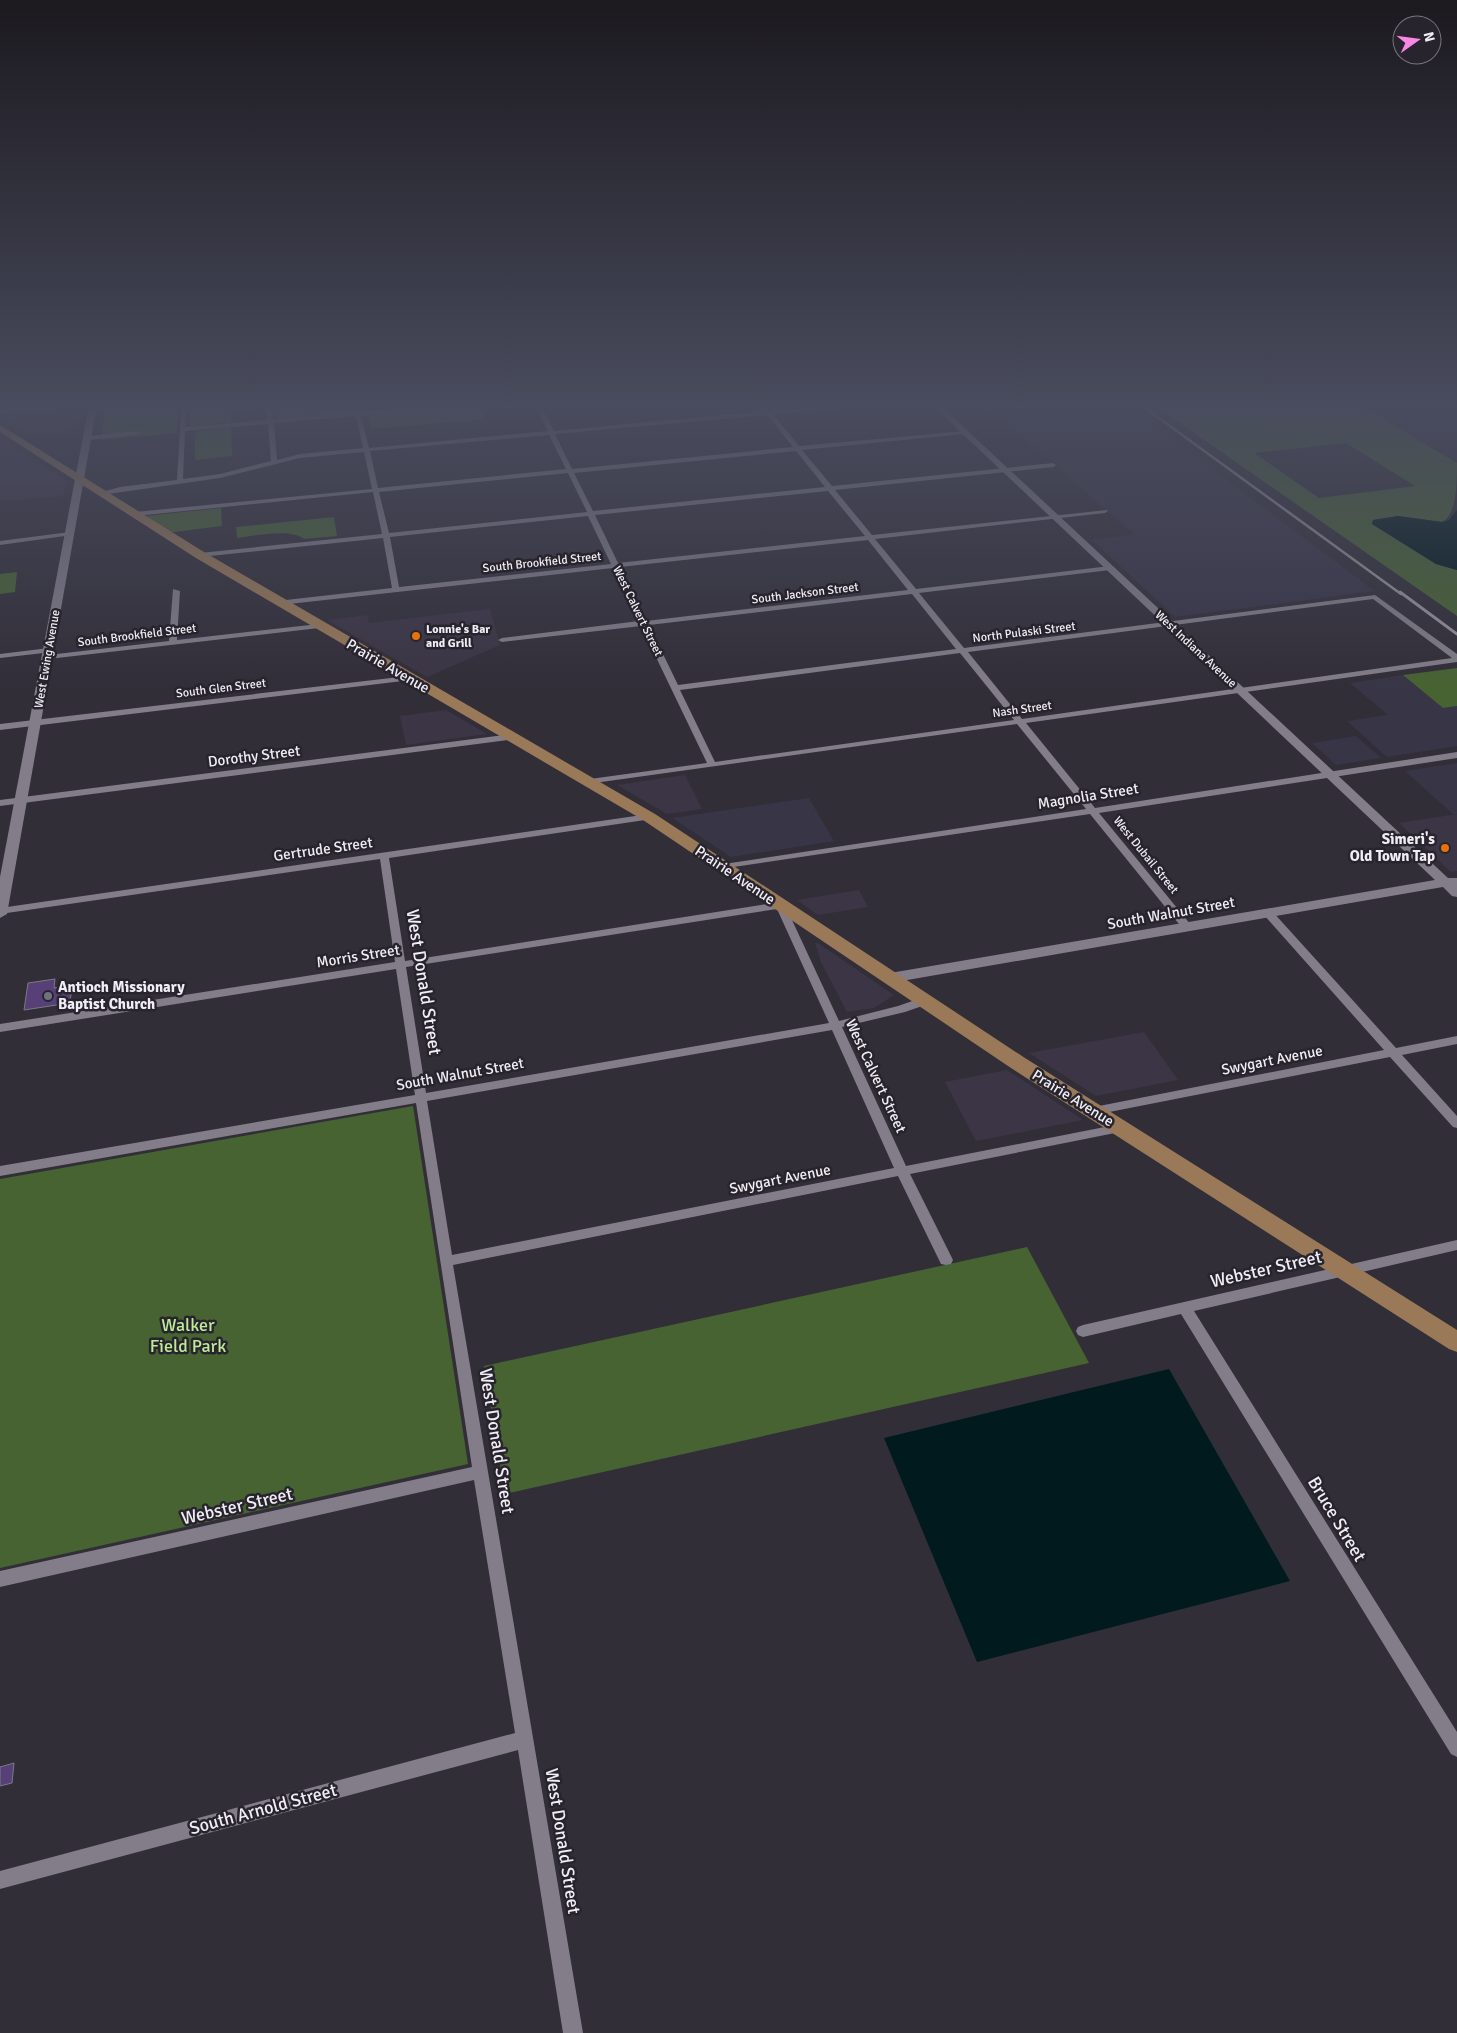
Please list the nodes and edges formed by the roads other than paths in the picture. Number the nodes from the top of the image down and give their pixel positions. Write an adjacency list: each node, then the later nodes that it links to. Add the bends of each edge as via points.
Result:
1 (76, 500): 14 (street, West Ewing Avenue)
2 (112, 500): 11 (main road, Prairie Avenue)
3 (276, 500): 11 (street)
4 (377, 500): 13 (street)
5 (585, 500): 10 (street, West Calvert Street)
6 (717, 500): 10 (street)
7 (840, 500): 15 (street, West Dubail Street)
8 (1037, 500): 12 (street, West Indiana Avenue)
9 (1105, 511): 12 (street, South Brookfield Street)
10 (592, 513): 13 (street); 18 (street, West Calvert Street)
11 (135, 514): 17 (main road, Prairie Avenue)
12 (1056, 517): 15 (street, South Brookfield Street); 19 (street, West Indiana Avenue)
13 (386, 534): 17 (street); 20 (street)
14 (70, 536): 16 (street); 30 (street, West Ewing Avenue)
15 (870, 537): 18 (street, South Brookfield Street); 22 (street, West Dubail Street)
16 (0, 543)
17 (200, 555): 23 (main road, Prairie Avenue)
18 (616, 565): 20 (street, South Brookfield Street); 24 (street, West Calvert Street)
19 (1110, 568): 22 (street, South Jackson Street); 25 (street, West Indiana Avenue)
20 (396, 590): 23 (street, South Brookfield Street)
21 (176, 591): 28 (street)
22 (914, 591): 24 (street, South Jackson Street); 29 (street, West Dubail Street)
23 (280, 603): 26 (main road, Prairie Avenue)
24 (644, 624): 27 (street, South Jackson Street); 34 (street, West Calvert Street)
25 (1169, 624): 29 (street, North Pulaski Street); 32 (street, North Pulaski Street, via 1375,596); 35 (street, West Indiana Avenue)
26 (318, 626): 28 (street, South Brookfield Street); 33 (main road, Prairie Avenue)
27 (502, 640)
28 (173, 643): 30 (street, South Brookfield Street)
29 (962, 651): 34 (street, North Pulaski Street); 36 (street, West Dubail Street)
30 (49, 654): 31 (street, South Brookfield Street); 37 (street, West Ewing Avenue)
31 (0, 656)
32 (1457, 659): 35 (street, Nash Street)
33 (408, 678): 37 (street, South Glen Street); 39 (main road, Prairie Avenue)
34 (675, 688): 41 (street, West Calvert Street)
35 (1240, 691): 36 (street, Nash Street); 42 (street, West Indiana Avenue)
36 (1020, 721): 41 (street, Nash Street); 46 (street, West Dubail Street)
37 (36, 723): 38 (street, South Glen Street); 44 (street, West Ewing Avenue)
38 (0, 727)
39 (512, 737): 43 (main road, Prairie Avenue); 44 (street, Dorothy Street)
40 (1457, 755): 42 (street, Magnolia Street)
41 (712, 764): 43 (street, Nash Street)
42 (1330, 774): 46 (street, Magnolia Street); 50 (street, West Indiana Avenue)
43 (590, 782): 47 (main road, Prairie Avenue)
44 (22, 801): 45 (street, Dorothy Street); 53 (street, West Ewing Avenue)
45 (0, 804)
46 (1092, 811): 49 (street, Magnolia Street); 55 (street, West Dubail Street)
47 (648, 817): 48 (street, Gertrude Street); 49 (main road, Prairie Avenue)
48 (384, 856): 53 (street, Gertrude Street); 56 (street, West Donald Street)
49 (724, 867): 52 (main road, Prairie Avenue)
50 (1451, 881): 51 (street, West Indiana Avenue); 54 (street, South Walnut Street)
51 (1457, 893)
52 (780, 905): 56 (street, Morris Street); 57 (main road, Prairie Avenue); 59 (street, West Calvert Street)
53 (0, 912)
54 (1268, 913): 55 (street, South Walnut Street); 62 (street)
55 (1187, 927): 57 (street, South Walnut Street)
56 (400, 965): 60 (street, Morris Street); 63 (street, West Donald Street)
57 (890, 978): 58 (main road, Prairie Avenue)
58 (924, 1001): 59 (street, South Walnut Street); 64 (main road, Prairie Avenue)
59 (835, 1025): 63 (street, South Walnut Street); 68 (street, West Calvert Street)
60 (0, 1028)
61 (1457, 1040): 62 (street, Swygart Avenue)
62 (1393, 1053): 64 (street, Swygart Avenue); 65 (street)
63 (421, 1097): 67 (street, South Walnut Street); 71 (street, West Donald Street)
64 (1094, 1111): 66 (main road, Prairie Avenue)
65 (1457, 1124)
66 (1120, 1128): 68 (street, Swygart Avenue); 72 (main road, Prairie Avenue)
67 (0, 1171)
68 (902, 1171): 70 (street, West Calvert Street); 71 (street, Swygart Avenue)
69 (1457, 1245): 72 (street, Webster Street)
70 (946, 1260)
71 (446, 1261): 76 (street, West Donald Street)
72 (1345, 1272): 73 (street, Webster Street); 75 (main road, Prairie Avenue)
73 (1185, 1309): 74 (street, Webster Street); 79 (street, Bruce Street)
74 (1083, 1331)
75 (1457, 1342)
76 (482, 1472): 77 (street, Webster Street); 78 (street, West Donald Street)
77 (0, 1579)
78 (526, 1739): 80 (street, South Arnold Street); 81 (street, West Donald Street)
79 (1457, 1748)
80 (0, 1880)
81 (573, 2033)

